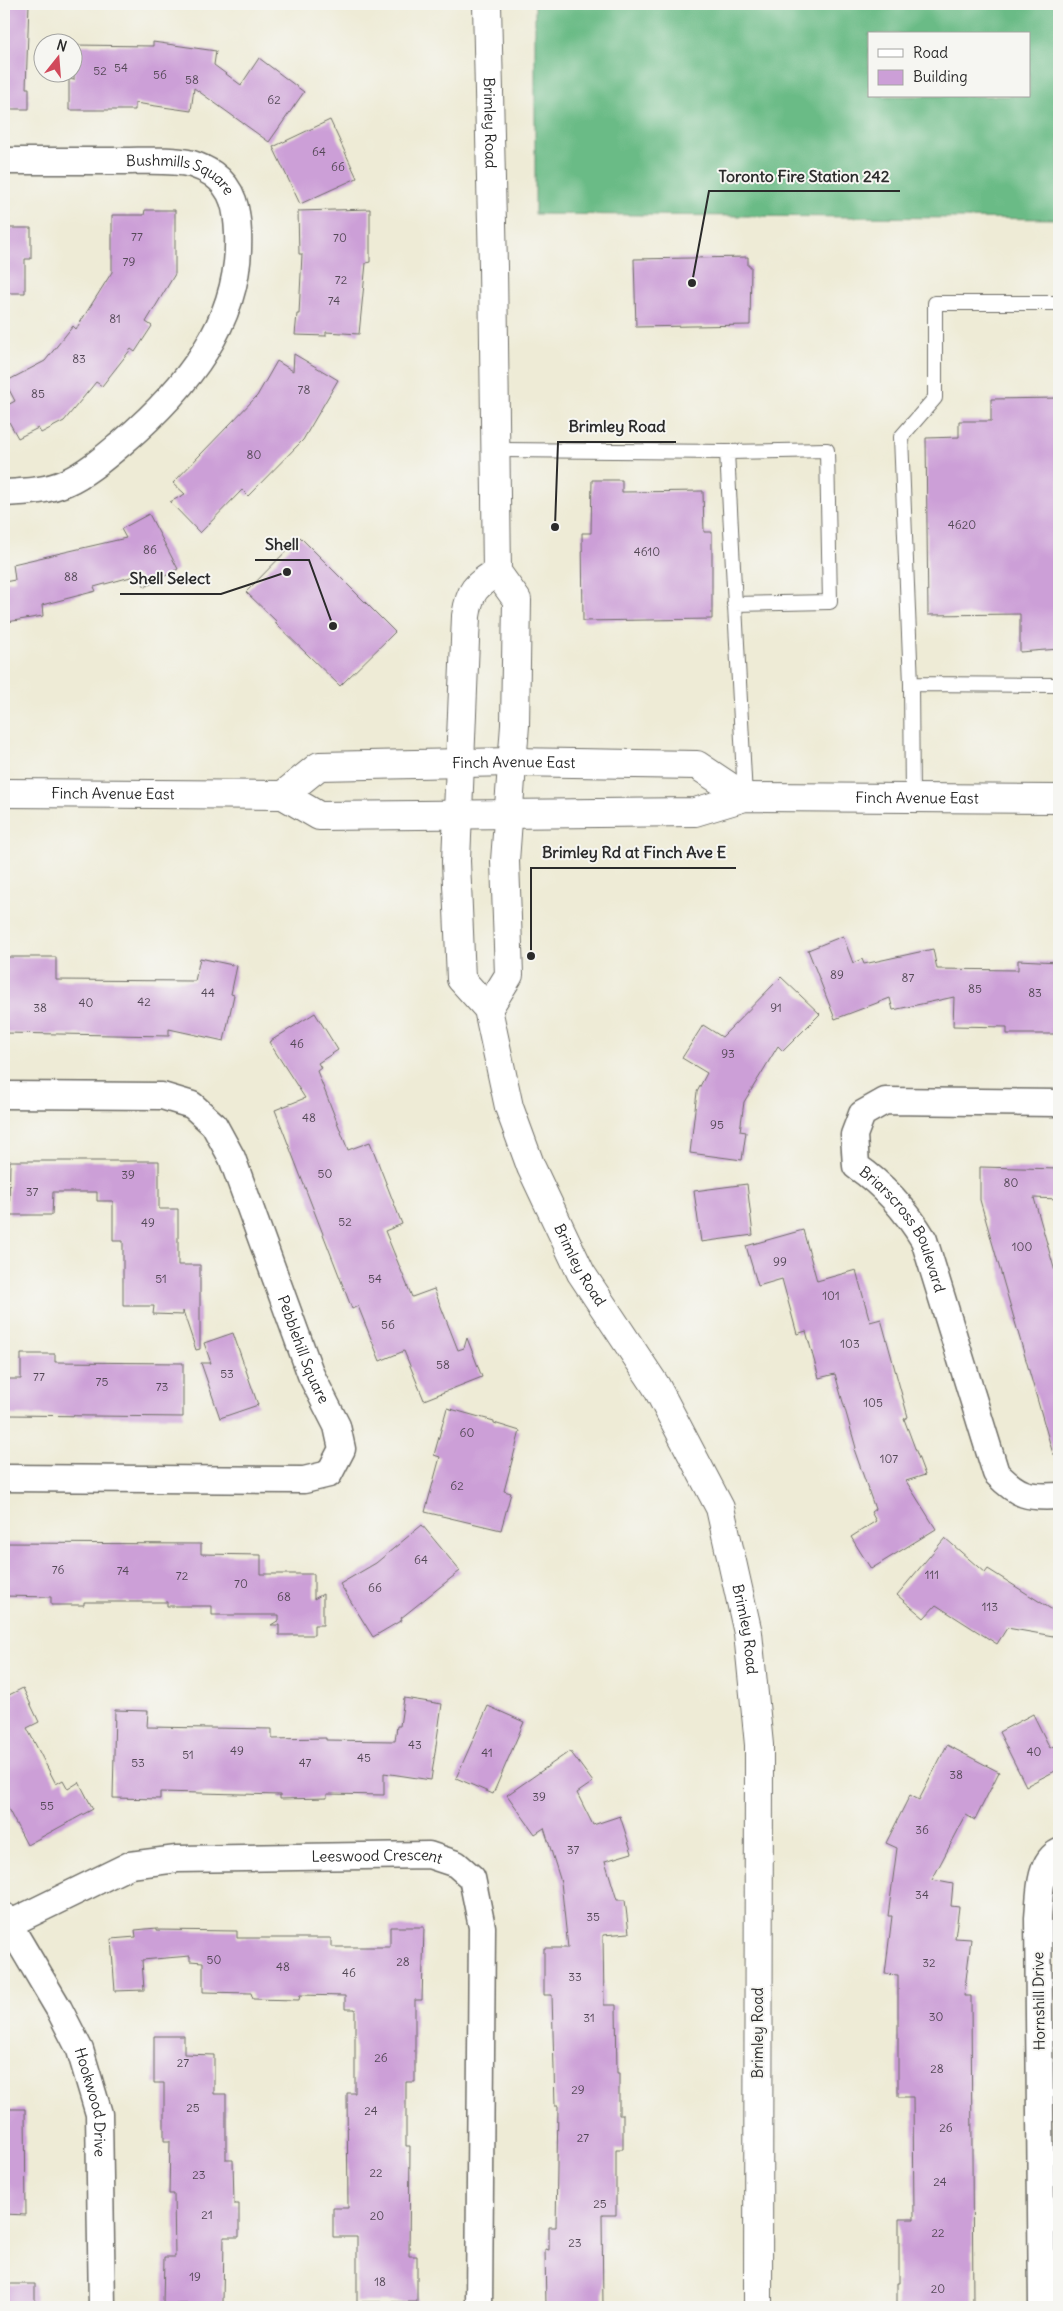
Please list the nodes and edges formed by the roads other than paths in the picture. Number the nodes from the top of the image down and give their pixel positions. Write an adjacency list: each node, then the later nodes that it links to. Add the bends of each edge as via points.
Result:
1 (487, 4): 4 (main road, Brimley Road)
2 (4, 161): 6 (street, Bushmills Square, via 192,164 213,174 229,192 237,208 239,249 233,289 217,330 197,366 183,383 138,429 98,463 66,483 31,492)
3 (1059, 303): 9 (lane, via 935,304 935,398 901,437)
4 (496, 450): 5 (lane); 7 (main road, Brimley Road)
5 (727, 452): 8 (lane); 8 (lane, via 827,450 830,602)
6 (4, 493)
7 (496, 572): 11 (main road, Brimley Road, via 476,585 468,599); 12 (main road, via 517,600)
8 (734, 604): 15 (lane)
9 (911, 684): 10 (lane); 16 (lane)
10 (1059, 685)
11 (460, 762): 12 (main road, Finch Avenue East); 14 (main road, Finch Avenue East, via 319,766); 19 (main road, Brimley Road)
12 (512, 762): 15 (main road, Finch Avenue East, via 697,765); 18 (main road)
13 (4, 794): 14 (main road, Finch Avenue East)
14 (283, 795): 19 (main road, Finch Avenue East, via 319,816)
15 (745, 796): 16 (main road, Finch Avenue East); 18 (main road, Finch Avenue East, via 695,812)
16 (912, 798): 17 (main road, Finch Avenue East)
17 (1059, 800)
18 (508, 814): 19 (main road, Finch Avenue East); 20 (main road, via 505,861 510,974)
19 (458, 815): 20 (main road, Brimley Road, via 456,861 461,979)
20 (488, 1009): 30 (main road, Brimley Road, via 509,1107 540,1185 581,1273 656,1386 720,1508 748,1633 759,1745)
21 (4, 1095): 23 (street, Pebblehill Square, via 162,1096 192,1105 214,1125 232,1158 311,1375 337,1426 342,1449 329,1474 304,1480)
22 (1059, 1103): 24 (street, Briarscross Boulevard, via 885,1101 862,1114 854,1135 856,1166 879,1182 911,1218 924,1240 996,1473 1011,1489 1034,1498)
23 (4, 1478)
24 (1059, 1496)
25 (1059, 1852): 27 (street, Hornshill Drive, via 1041,1876 1038,1918)
26 (6, 1920): 28 (street, Hookwood Drive, via 59,2008 80,2050 99,2114); 29 (street, Leeswood Crescent, via 130,1865 177,1859 429,1855 456,1864 472,1878 482,1928)
27 (1050, 2190): 31 (street, Hornshill Drive)
28 (102, 2307)
29 (479, 2307)
30 (758, 2307)
31 (1042, 2307)

